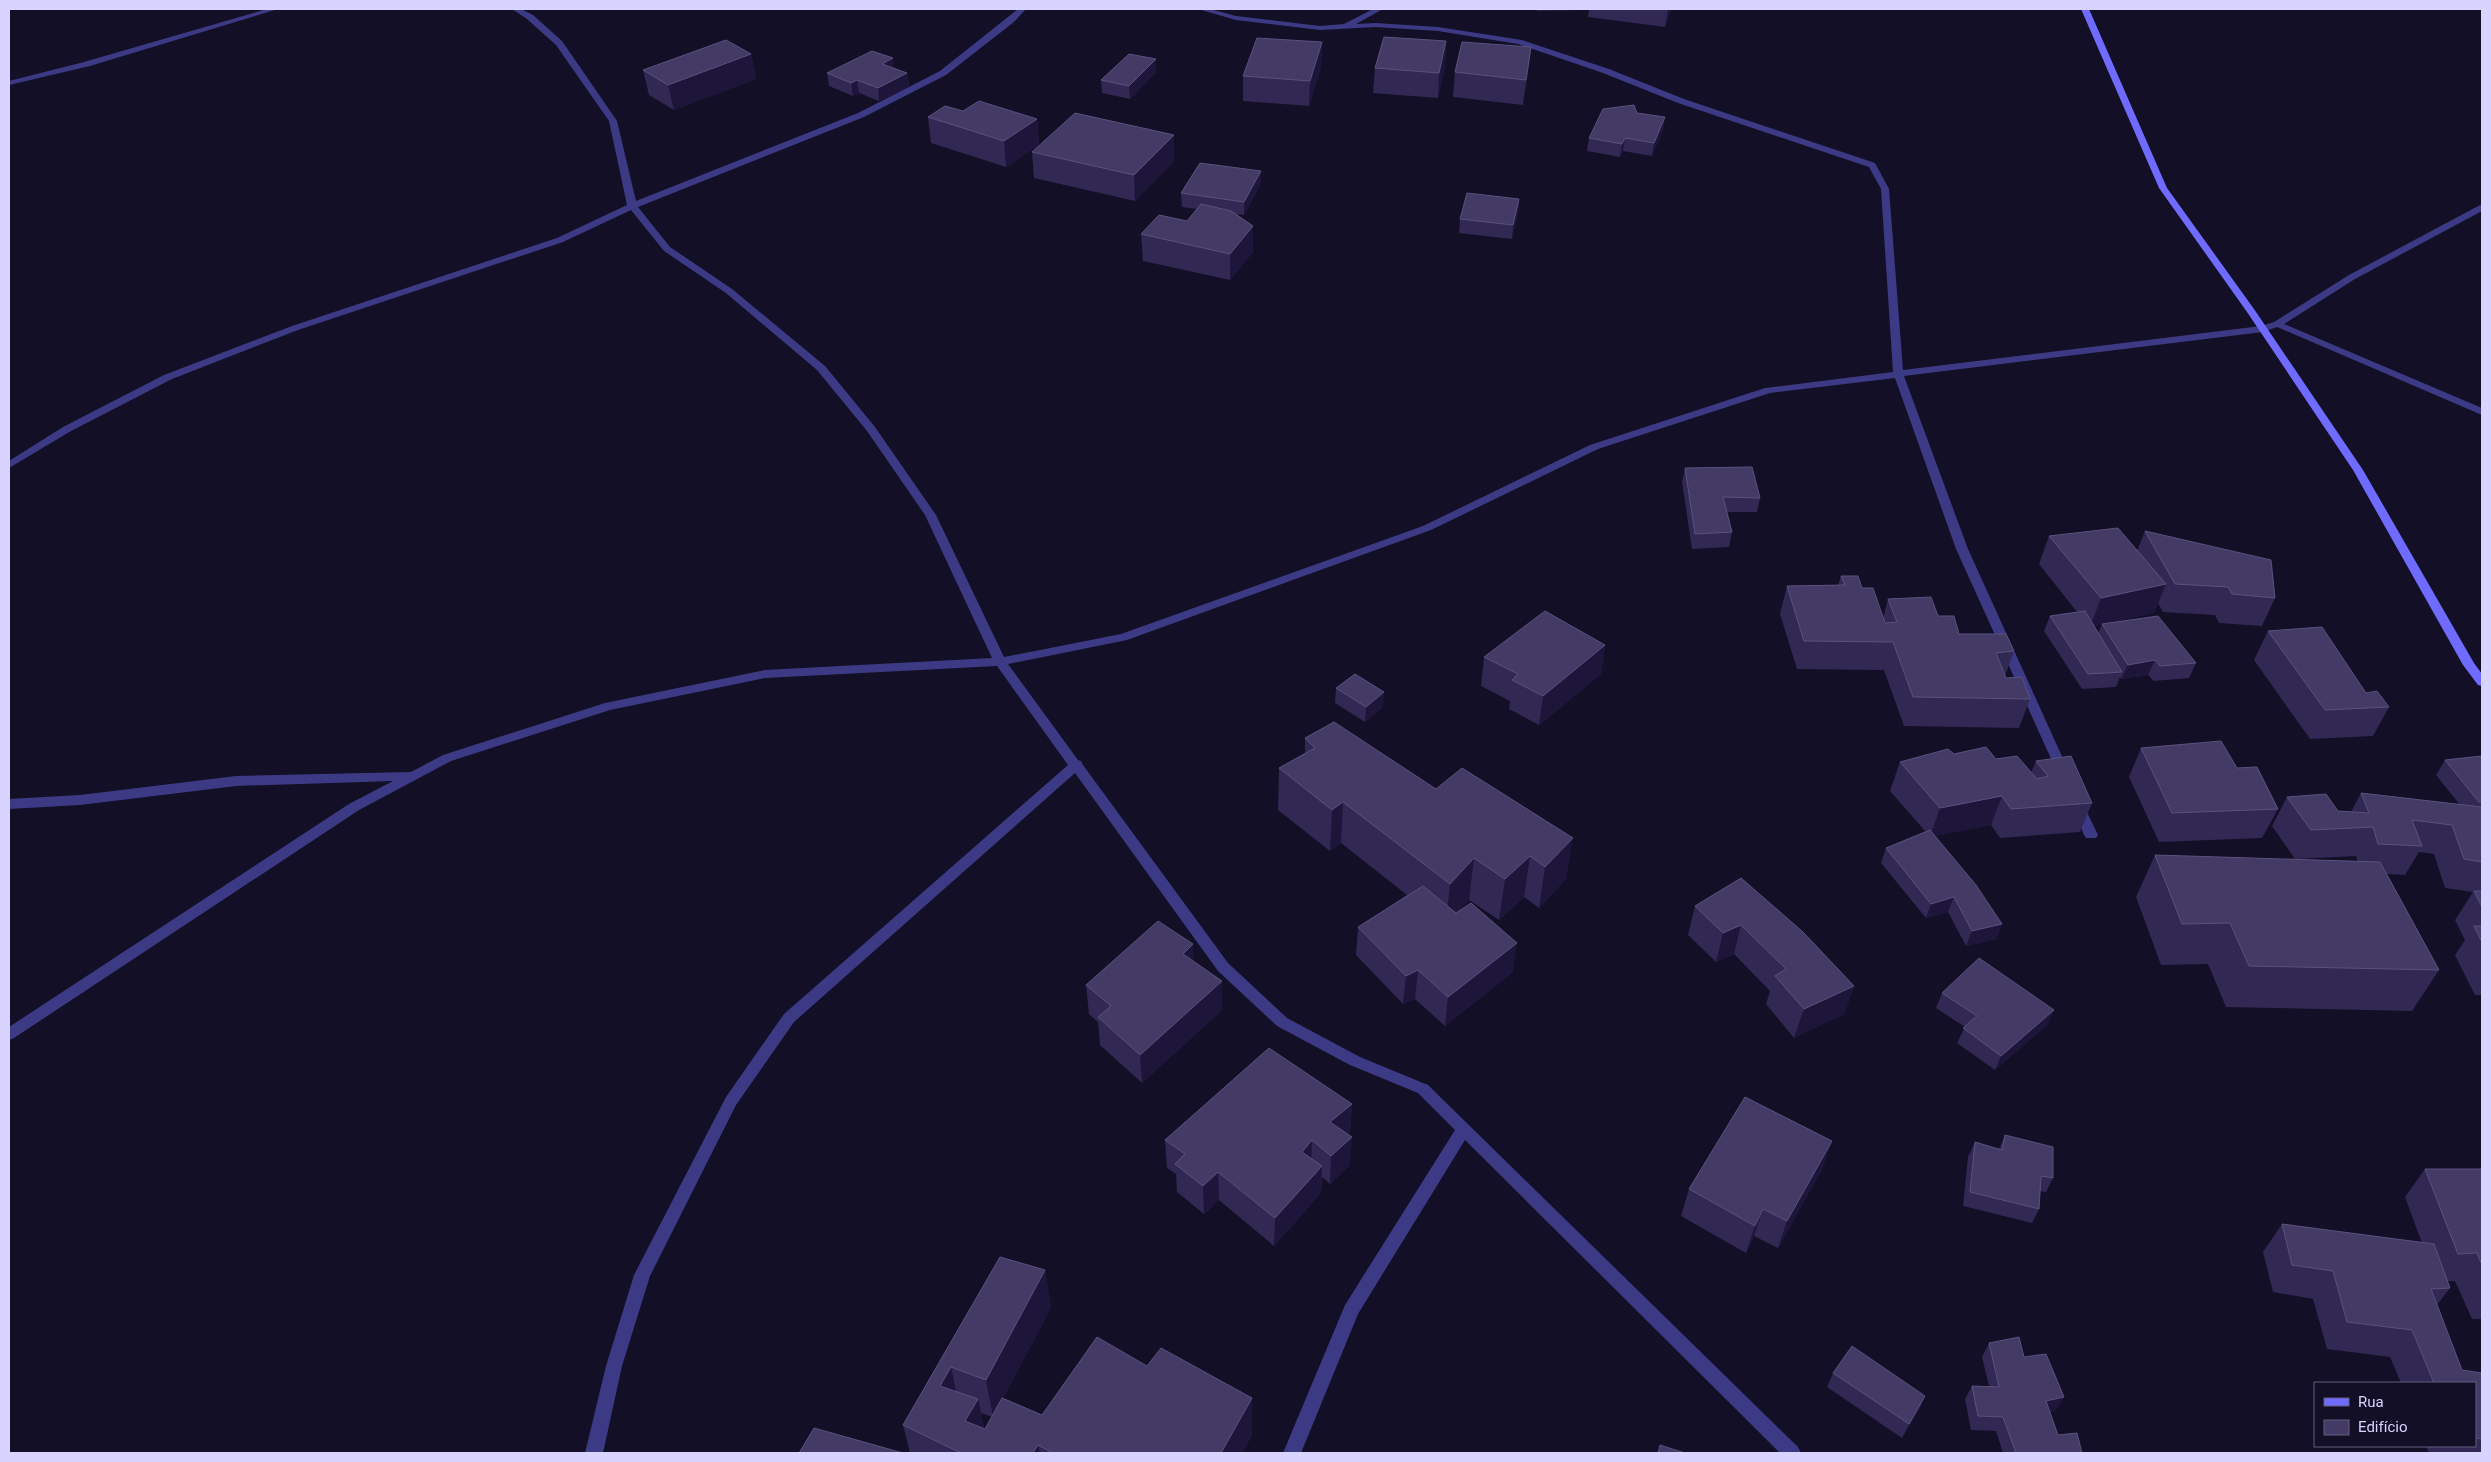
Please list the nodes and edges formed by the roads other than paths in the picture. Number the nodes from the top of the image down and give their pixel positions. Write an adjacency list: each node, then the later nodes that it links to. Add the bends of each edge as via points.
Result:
1 (274, 9): 8 (street, via 105,59)
2 (516, 9): 9 (street, via 559,43 613,121)
3 (1022, 9): 9 (street, via 943,73 861,115)
4 (1202, 9): 7 (street, via 1236,18 1320,28)
5 (1379, 9): 7 (street)
6 (2085, 9): 12 (street, via 2163,188)
7 (1343, 27): 13 (street, via 1438,29 1519,42 1872,165 1885,189)
8 (9, 83)
9 (632, 206): 15 (street, via 560,240 295,328 168,377 68,429); 16 (street, via 666,249 729,291 820,368 871,429 930,515)
10 (2482, 207): 11 (street, via 2352,276)
11 (2277, 324): 12 (street); 14 (street)
12 (2263, 329): 13 (street); 17 (street, via 2358,470)
13 (1898, 373): 16 (street, via 1769,390 1689,415 1594,447 1427,528 1268,586 1123,637); 21 (street, via 1962,549)
14 (2482, 412)
15 (9, 465)
16 (1000, 662): 18 (street); 19 (street, via 765,674 610,706 447,758)
17 (2482, 682)
18 (1077, 764): 23 (street, via 1223,967 1282,1022 1355,1061 1423,1089); 24 (street, via 789,1018 731,1101 642,1275 614,1366)
19 (413, 776): 20 (street, via 236,782 80,800); 22 (street, via 354,807)
20 (9, 804)
21 (2091, 835)
22 (9, 1034)
23 (1464, 1128): 25 (street, via 1351,1310); 26 (street)
24 (594, 1453)
25 (1292, 1453)
26 (1792, 1453)

